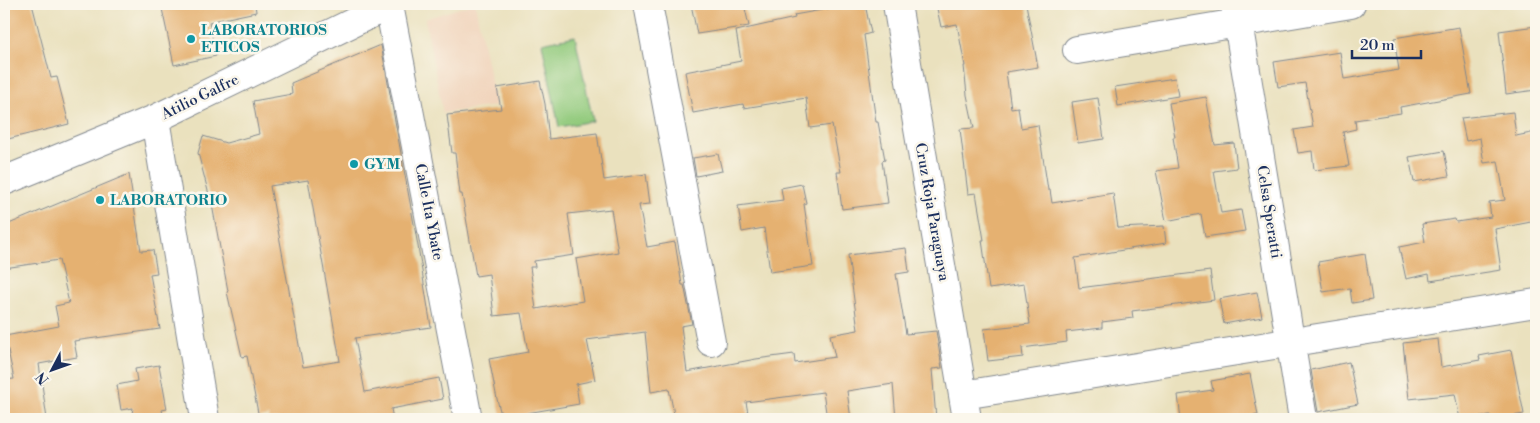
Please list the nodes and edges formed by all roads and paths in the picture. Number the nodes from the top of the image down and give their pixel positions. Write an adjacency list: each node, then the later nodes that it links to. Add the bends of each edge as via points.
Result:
1 (390, 4): 7 (street, Atilio Galfre); 14 (street, Calle Ita Ybate)
2 (648, 4): 10 (street)
3 (897, 4): 12 (street, Cruz Roja Paraguaya)
4 (1351, 4): 5 (street)
5 (1236, 13): 6 (street); 11 (street, Celsa Speratti)
6 (1078, 50)
7 (155, 119): 8 (street, Atilio Galfre); 13 (street)
8 (4, 181)
9 (1536, 303): 11 (street)
10 (711, 342)
11 (1290, 342): 12 (street); 15 (street, Celsa Speratti)
12 (965, 407)
13 (204, 419)
14 (468, 419)
15 (1303, 419)

